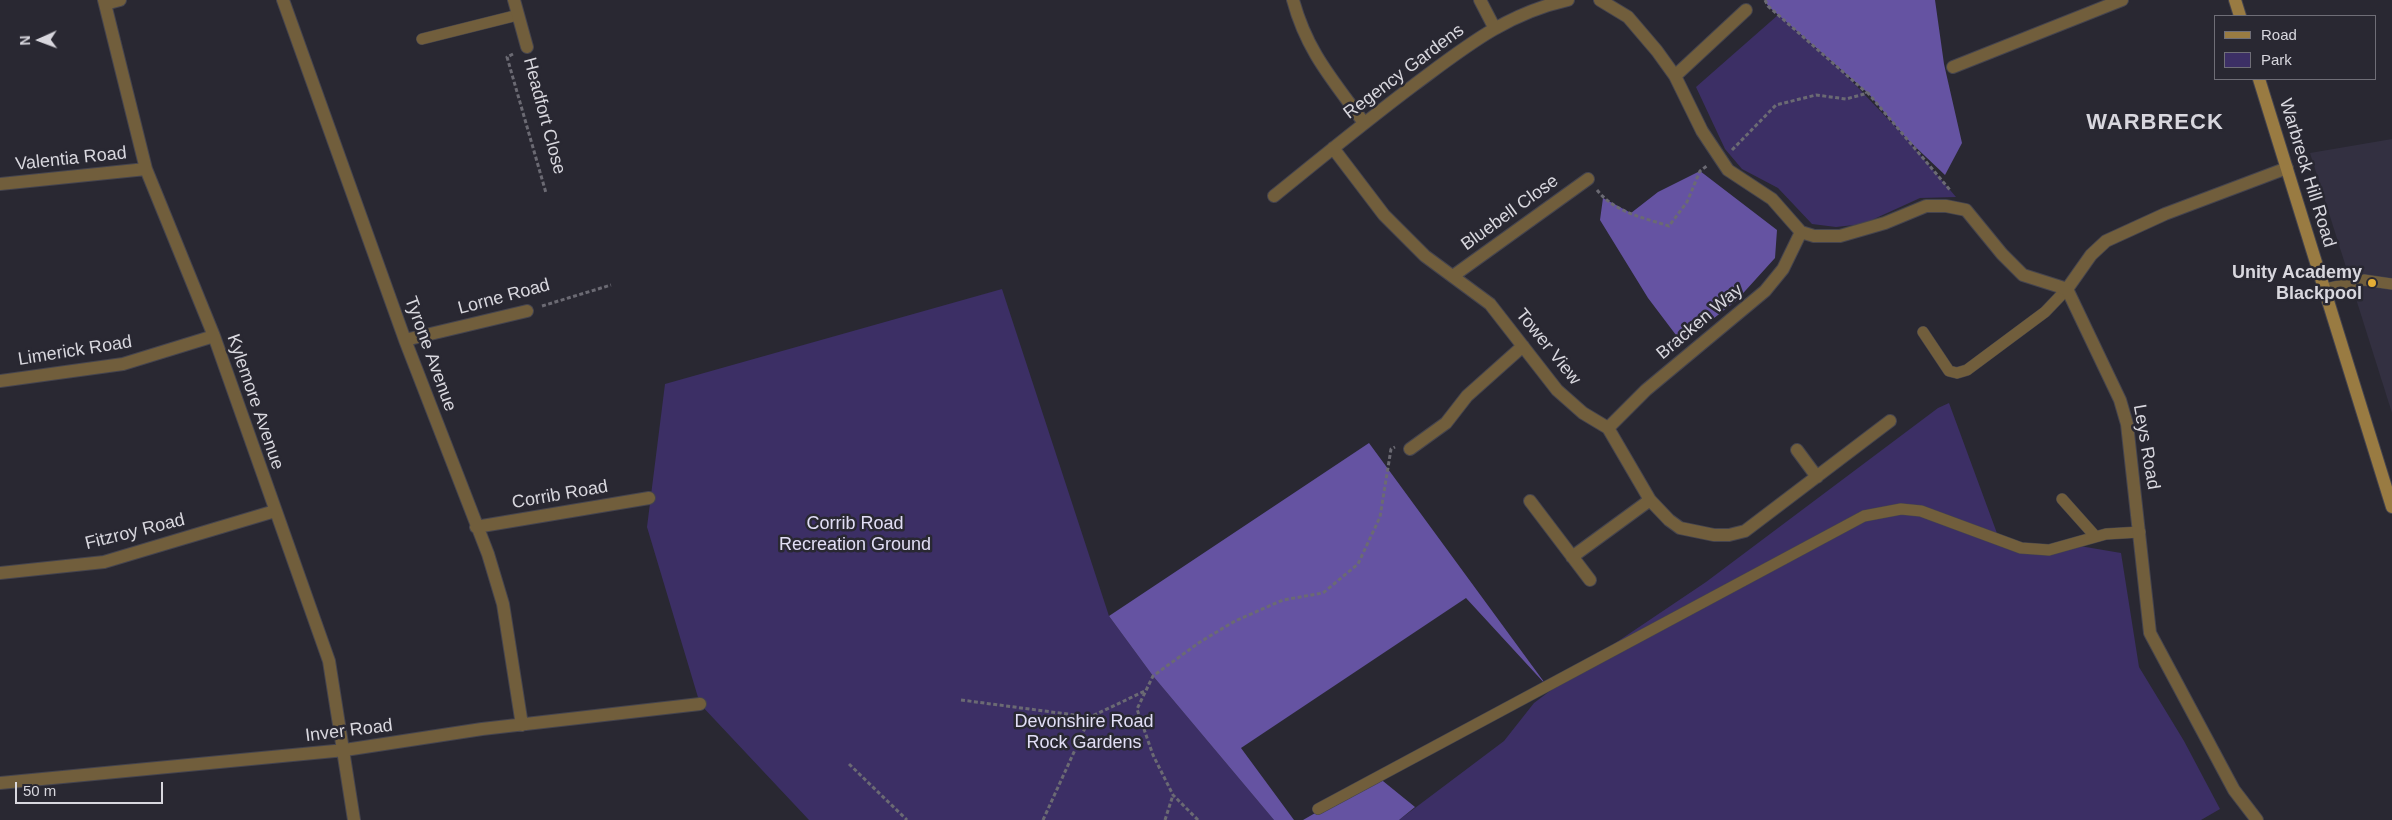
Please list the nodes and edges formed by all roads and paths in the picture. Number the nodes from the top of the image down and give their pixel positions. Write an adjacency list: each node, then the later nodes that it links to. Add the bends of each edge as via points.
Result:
1 (120, 0): 11 (street)
2 (283, 0): 41 (street, Tyrone Avenue)
3 (514, 0): 13 (street, Headfort Close)
4 (1293, 0): 22 (street, via 1310,49)
5 (1480, 0): 15 (street)
6 (1568, 0): 15 (street, Regency Gardens, via 1530,11)
7 (1600, 0): 19 (street, via 1628,17)
8 (1765, 0): 21 (path)
9 (2122, 0): 18 (street)
10 (2235, 0): 14 (main road)
11 (104, 2): 26 (street, Kylemore Avenue)
12 (1746, 10): 19 (street)
13 (518, 14): 16 (lane); 17 (street, Headfort Close)
14 (2240, 15)
15 (1494, 27): 22 (street, Regency Gardens)
16 (422, 40)
17 (527, 47): 29 (path, Headfort Close, via 507,57)
18 (1953, 67)
19 (1675, 76): 24 (street)
20 (2260, 80): 25 (main road, Warbreck Hill Road)
21 (1868, 93): 24 (path, via 1846,99 1816,95 1776,105 1733,150); 31 (path)
22 (1364, 123): 23 (street, Regency Gardens)
23 (1333, 148): 30 (street, Regency Gardens); 33 (street, Tower View, via 1384,215 1425,256)
24 (1719, 159): 27 (path, via 1700,170 1687,202 1669,226 1624,212 1603,198); 32 (street, via 1728,170 1772,199)
25 (2287, 168): 36 (street, via 2165,214 2106,241 2091,255); 37 (main road, Warbreck Hill Road)
26 (146, 169): 28 (street, Valentia Road); 40 (street, Kylemore Avenue)
27 (1588, 178): 33 (street, Bluebell Close)
28 (0, 184)
29 (546, 194)
30 (1274, 196)
31 (1966, 210): 32 (street, via 1937,204 1840,236 1814,236); 36 (street, via 2023,275)
32 (1801, 232): 45 (street, Bracken Way, via 1783,269 1765,291 1646,390)
33 (1453, 276): 42 (street, Tower View, via 1490,304)
34 (2392, 284): 37 (lane, via 2364,280)
35 (611, 285): 38 (path, Lorne Road)
36 (2068, 289): 39 (lane, via 2044,312 1966,370 1957,373 1948,371); 56 (street, Leys Road, via 2120,400 2131,451)
37 (2325, 289): 53 (main road, Warbreck Hill Road)
38 (527, 311): 41 (street, Lorne Road)
39 (1923, 332)
40 (214, 336): 43 (street, Limerick Road, via 123,364); 54 (street, Kylemore Avenue)
41 (405, 340): 55 (street, Tyrone Avenue)
42 (1523, 346): 45 (street, Tower View, via 1557,390 1583,413); 46 (street, via 1467,396 1446,423)
43 (0, 381)
44 (1890, 421): 48 (street, Tower View)
45 (1608, 428): 51 (street, Tower View)
46 (1404, 447): 61 (path, via 1391,449 1380,517 1358,564 1324,592 1283,600 1235,621 1152,676)
47 (1797, 450): 48 (street)
48 (1816, 477): 51 (street, Tower View, via 1745,530 1729,535 1680,528)
49 (649, 498): 55 (street, Corrib Road)
50 (2062, 499): 57 (lane)
51 (1650, 500): 58 (street)
52 (1530, 501): 58 (street)
53 (2392, 508)
54 (275, 511): 59 (street, Fitzroy Road, via 104,562); 66 (street, Kylemore Avenue, via 329,661)
55 (476, 527): 65 (street, Tyrone Avenue, via 503,604)
56 (2140, 532): 57 (lane); 76 (street, Leys Road, via 2150,633 2234,790)
57 (2095, 536): 70 (lane, via 2049,550 2021,548 1921,511 1901,509 1864,516)
58 (1572, 557): 60 (street)
59 (0, 573)
60 (1590, 580)
61 (1146, 691): 64 (path); 69 (path, via 1137,709 1153,755)
62 (961, 700): 64 (path)
63 (700, 704): 65 (street, Inver Road)
64 (1090, 717): 73 (path)
65 (522, 725): 66 (street, Inver Road)
66 (344, 750): 68 (street, Inver Road); 71 (street, Kylemore Avenue)
67 (849, 764): 72 (path)
68 (0, 783)
69 (1173, 795): 74 (path); 75 (path)
70 (1318, 810)
71 (354, 820)
72 (907, 820)
73 (1042, 820)
74 (1164, 820)
75 (1198, 820)
76 (2257, 820)

